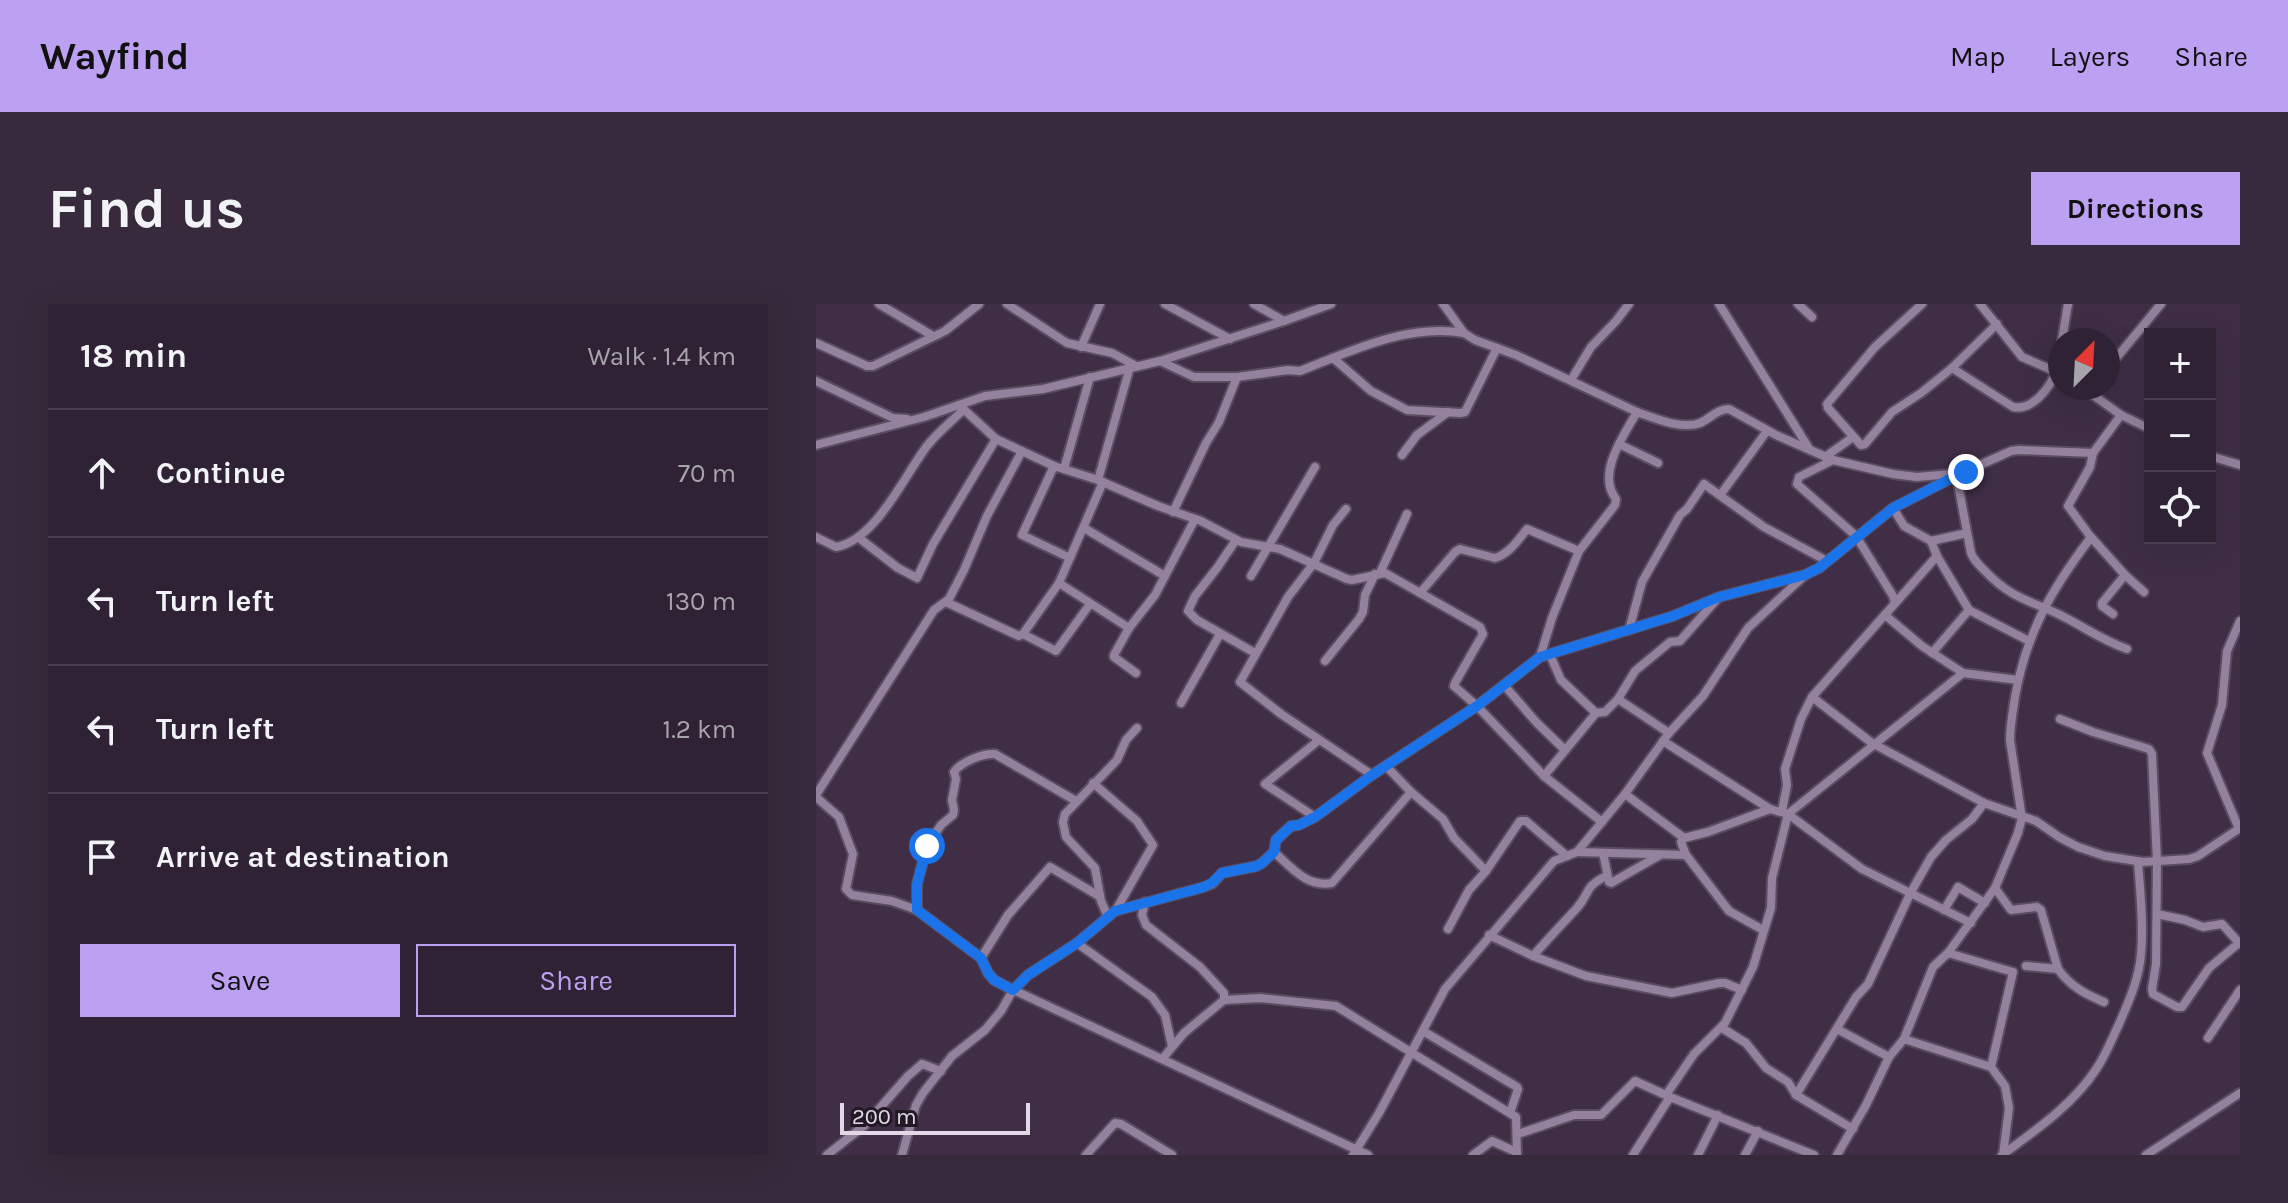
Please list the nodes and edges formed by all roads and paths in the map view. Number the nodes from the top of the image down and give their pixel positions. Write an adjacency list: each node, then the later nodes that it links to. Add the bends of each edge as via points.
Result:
1 (879, 304): 21 (street)
2 (979, 304): 21 (street)
3 (1007, 304): 24 (street)
4 (1100, 304): 24 (street)
5 (1165, 304): 22 (street)
6 (1254, 304): 17 (street)
7 (1331, 304): 17 (street)
8 (1443, 304): 20 (street)
9 (1629, 304): 34 (street, via 1591,347)
10 (1719, 304): 49 (street)
11 (1798, 304): 16 (street)
12 (1922, 304): 45 (street, via 1875,347 1827,404)
13 (1980, 304): 18 (street)
14 (2068, 304): 19 (street)
15 (2156, 306): 26 (street)
16 (1812, 317)
17 (1284, 321): 22 (street)
18 (1997, 324): 30 (street); 31 (street, via 2022,357)
19 (2064, 328)
20 (1464, 333): 25 (street); 27 (street, via 1423,331)
21 (933, 336): 23 (street, via 873,366)
22 (1230, 339): 28 (street)
23 (816, 343)
24 (1081, 347): 29 (street, via 1116,354)
25 (1497, 348): 34 (street); 39 (street, via 1465,412)
26 (2120, 352)
27 (1333, 358): 33 (street, via 1300,371); 39 (street, via 1371,391 1407,410)
28 (1160, 361): 29 (street); 33 (street, via 1194,377)
29 (1134, 366): 32 (street); 61 (street)
30 (1952, 368): 36 (street, via 2022,409); 45 (street, via 1892,412 1865,444)
31 (2048, 368)
32 (1090, 377): 38 (street, via 985,396); 59 (street)
33 (1237, 377): 65 (street)
34 (1571, 380): 40 (street)
35 (816, 381): 42 (street, via 893,418)
36 (2048, 386)
37 (2102, 400): 41 (street)
38 (961, 408): 42 (street); 46 (street); 73 (street)
39 (1449, 412): 52 (street, via 1417,435)
40 (1637, 412): 44 (street, via 1690,425 1729,409); 47 (street)
41 (2121, 415): 43 (street); 51 (street)
42 (912, 420): 48 (street)
43 (2144, 426)
44 (1767, 431): 49 (street); 62 (street)
45 (1853, 437): 53 (street)
46 (996, 439): 50 (street); 73 (street, via 917,578)
47 (1619, 444): 55 (street); 77 (street, via 1609,469 1615,505)
48 (816, 445)
49 (1810, 450): 53 (street)
50 (1022, 451): 57 (street); 91 (street)
51 (2093, 453): 60 (street, via 2011,451); 71 (street, via 2068,506)
52 (1402, 455)
53 (1829, 458): 60 (street, via 1917,477); 70 (street, via 1799,477 1797,484)
54 (2216, 458): 56 (street)
55 (1658, 463)
56 (2240, 465)
57 (1054, 466): 59 (street); 79 (street, via 1022,535)
58 (1315, 467): 76 (street)
59 (1064, 469): 61 (street)
60 (1956, 473): 63 (street); 69 (street)
61 (1101, 481): 65 (street); 68 (street)
62 (1721, 494): 80 (street, via 1764,527); 100 (street, via 1701,486 1680,515 1642,582)
63 (1893, 508): 70 (street); 75 (street, via 1904,526)
64 (1346, 509): 81 (street)
65 (1173, 512): 67 (street)
66 (1407, 514): 82 (street)
67 (1195, 519): 74 (street); 85 (street)
68 (1084, 528): 79 (street); 85 (street)
69 (1967, 533): 75 (street); 94 (street, via 1973,559 1999,585)
70 (1856, 536): 80 (street); 92 (street)
71 (2090, 536): 84 (street); 94 (street)
72 (816, 537): 73 (street, via 836,547)
73 (859, 538)
74 (1236, 540): 76 (street); 102 (street, via 1188,608)
75 (1931, 541): 78 (street)
76 (1268, 547): 81 (street); 86 (street)
77 (1579, 551): 89 (street, via 1527,529 1501,557 1460,549); 108 (street)
78 (1937, 556): 92 (street); 95 (street)
79 (1070, 558): 87 (street)
80 (1827, 561): 83 (street)
81 (1314, 563): 82 (street, via 1352,580); 105 (street)
82 (1377, 574): 89 (street, via 1385,573); 109 (street, via 1359,619)
83 (1805, 575): 90 (street); 121 (street, via 1748,628 1703,696)
84 (2125, 575): 88 (street); 96 (street, via 2102,603)
85 (1165, 576): 99 (street)
86 (1251, 576)
87 (1059, 583): 93 (street); 101 (street)
88 (2144, 592)
89 (1420, 593): 117 (street, via 1482,630 1455,683)
90 (1719, 597): 100 (street); 115 (street, via 1680,641 1670,642 1635,671)
91 (946, 602): 101 (street); 132 (street, via 934,610)
92 (1895, 602): 97 (street)
93 (1090, 604): 99 (street); 101 (street, via 1056,651)
94 (2044, 609): 103 (street); 104 (street)
95 (1969, 610): 103 (street); 106 (street)
96 (2113, 614)
97 (1885, 615): 106 (street); 114 (street)
98 (2240, 621): 140 (street, via 2227,651 2222,705 2207,753)
99 (1129, 628): 110 (street, via 1114,657)
100 (1629, 630): 107 (street)
101 (1023, 634)
102 (1220, 634): 105 (street); 116 (street)
103 (2029, 641): 112 (street)
104 (2127, 649)
105 (1255, 653): 122 (street, via 1240,682)
106 (1932, 653): 111 (street)
107 (1550, 655): 108 (street); 118 (street, via 1561,680)
108 (1540, 657): 113 (street)
109 (1325, 661)
110 (1136, 673)
111 (1963, 673): 112 (street); 124 (street)
112 (2018, 680): 138 (street, via 2010,740)
113 (1504, 685): 117 (street); 125 (street)
114 (1812, 697): 124 (street); 136 (street, via 1785,769)
115 (1618, 699): 118 (street); 121 (street)
116 (1181, 703)
117 (1477, 706): 126 (street); 128 (street)
118 (1596, 713): 125 (street)
119 (2060, 719): 149 (street, via 2151,751)
120 (1137, 728): 129 (street, via 1117,760)
121 (1669, 733): 123 (street)
122 (1319, 740): 127 (street); 137 (street, via 1265,784)
123 (1663, 741): 131 (street); 135 (street)
124 (1875, 743): 134 (street); 136 (street)
125 (1565, 750): 128 (street)
126 (1387, 767): 127 (street); 130 (street)
127 (1372, 775): 137 (street)
128 (1544, 776): 139 (street)
129 (1093, 783): 133 (street); 159 (street, via 1137,821 1153,845)
130 (1411, 792): 142 (street, via 1332,883 1306,880); 150 (street, via 1443,819)
131 (1625, 794): 139 (street); 141 (street)
132 (816, 796): 157 (street, via 839,817 853,854 848,892)
133 (1076, 801): 154 (street, via 1065,814 1063,829 1095,868); 157 (street, via 995,754 958,767 953,815 927,846 917,884)
134 (1984, 803): 138 (street); 153 (street, via 1938,847)
135 (1770, 809): 136 (street); 141 (street)
136 (1785, 813): 153 (street, via 1862,869); 163 (street)
137 (1315, 817): 142 (street, via 1291,826 1276,840)
138 (2022, 818): 148 (street, via 2078,847); 152 (street)
139 (1602, 822): 143 (street)
140 (2240, 829): 149 (street, via 2198,856)
141 (1684, 838): 146 (street)
142 (1274, 852): 155 (street, via 1257,866 1219,874 1204,887)
143 (1577, 852): 144 (street); 147 (street)
144 (1603, 853): 145 (street); 151 (street)
145 (1660, 854): 146 (street); 151 (street, via 1615,882)
146 (1686, 855): 163 (street, via 1729,911)
147 (1567, 856): 150 (street, via 1523,820); 164 (street, via 1554,861)
148 (2138, 861): 149 (street); 209 (street, via 2140,962 2108,1047 2067,1103)
149 (2157, 861): 160 (street)
150 (1486, 871): 162 (street)
151 (1606, 876): 168 (street, via 1592,883 1579,906)
152 (1995, 888): 156 (street); 171 (street, via 2011,910 2041,910)
153 (1911, 892): 158 (street); 178 (street, via 1868,984)
154 (1099, 896): 159 (street); 169 (street, via 1050,867 1008,915)
155 (1145, 902): 159 (street); 175 (street, via 1146,925 1200,967 1224,993)
156 (1985, 903): 158 (street, via 1958,887); 161 (street)
157 (917, 910): 169 (street)
158 (1944, 910): 161 (street)
159 (1111, 914): 165 (street)
160 (2157, 914): 166 (street, via 2203,927 2222,924); 166 (street, via 2153,994 2177,1007 2186,1003 2209,968)
161 (1971, 923): 167 (street)
162 (1448, 929)
163 (1763, 930): 173 (street)
164 (1489, 935): 168 (street); 179 (street, via 1445,989)
165 (1077, 943): 172 (street); 182 (street, via 1152,997 1165,1015)
166 (2240, 943)
167 (1948, 953): 181 (street, via 1930,973); 186 (street, via 2013,972)
168 (1533, 956): 173 (street, via 1586,976 1672,993 1719,983)
169 (981, 958): 172 (street, via 994,980)
170 (2026, 966): 171 (street)
171 (2058, 969): 176 (street, via 2085,995)
172 (1013, 990): 185 (street); 187 (street, via 985,1030)
173 (1742, 990): 177 (street)
174 (2240, 990): 180 (street)
175 (1224, 1000): 182 (street); 183 (street, via 1336,1006)
176 (2104, 1002)
177 (1722, 1028): 189 (street, via 1746,1043); 190 (street, via 1694,1054)
178 (1837, 1029): 184 (street); 189 (street)
179 (1423, 1031): 183 (street); 191 (street, via 1517,1087)
180 (2208, 1038)
181 (1904, 1039): 184 (street); 186 (street)
182 (1172, 1046): 185 (street)
183 (1412, 1052): 191 (street); 196 (street)
184 (1889, 1057): 193 (street)
185 (1163, 1058): 196 (street)
186 (1991, 1067): 209 (street, via 2005,1086 2009,1108)
187 (941, 1071): 199 (street, via 922,1064 865,1125); 200 (street, via 919,1097)
188 (2240, 1093): 210 (street)
189 (1796, 1095): 193 (street)
190 (1668, 1096): 192 (street); 195 (street, via 1635,1081 1601,1115 1574,1115); 205 (street)
191 (1510, 1113): 195 (street, via 1517,1120)
192 (1718, 1115): 194 (street); 206 (street)
193 (1853, 1129): 208 (street)
194 (1758, 1131): 198 (street); 207 (street)
195 (1518, 1134): 197 (street)
196 (1354, 1152): 203 (street)
197 (1517, 1153): 204 (street, via 1492,1141)
198 (1811, 1154)
199 (827, 1155)
200 (902, 1155)
201 (1086, 1155): 202 (street, via 1115,1123)
202 (1172, 1155)
203 (1368, 1155)
204 (1473, 1155)
205 (1633, 1155)
206 (1698, 1155)
207 (1745, 1155)
208 (1837, 1155)
209 (2002, 1155)
210 (2146, 1155)

